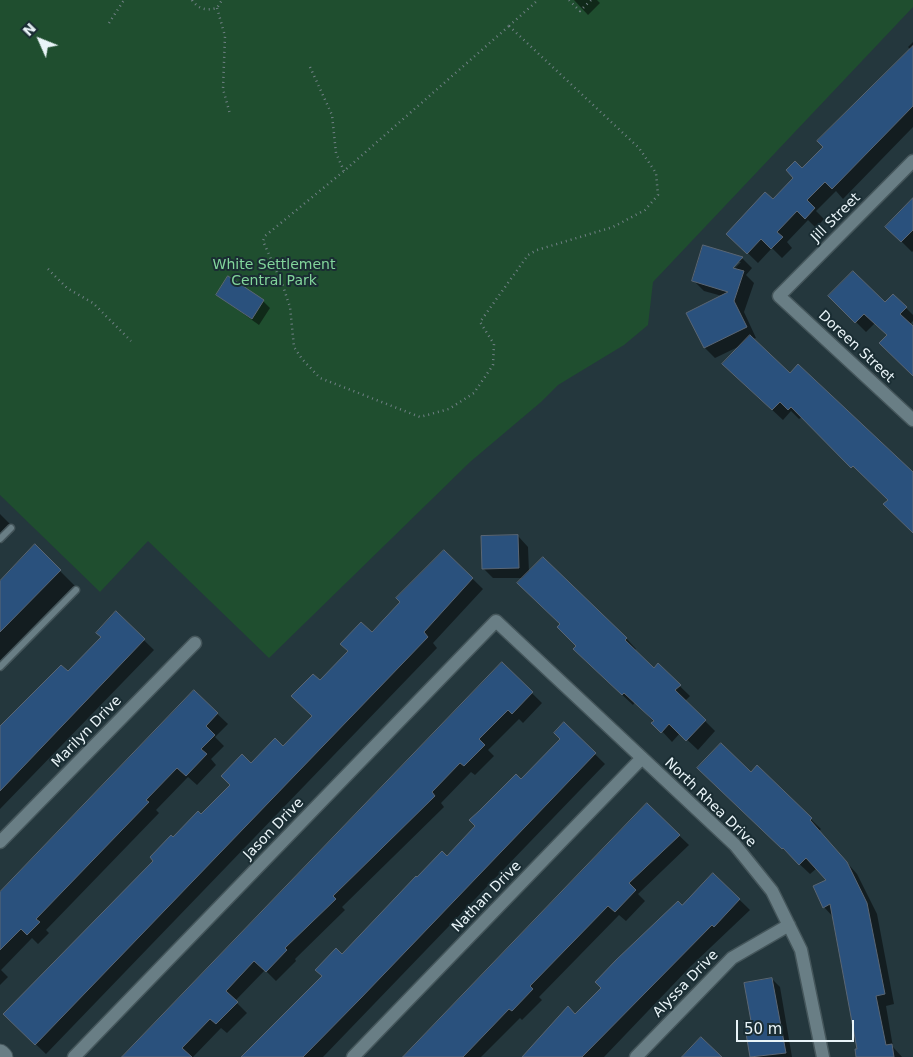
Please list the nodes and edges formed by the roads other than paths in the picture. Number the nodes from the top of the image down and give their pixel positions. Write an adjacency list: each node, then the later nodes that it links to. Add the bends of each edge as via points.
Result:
1 (913, 161): 2 (street, Jill Street)
2 (779, 296): 3 (street, Doreen Street)
3 (913, 420)
4 (11, 528): 5 (lane)
5 (0, 539)
6 (76, 590): 9 (lane)
7 (496, 621): 10 (street, North Rhea Drive); 15 (street, Jason Drive)
8 (195, 643): 11 (street, Marilyn Drive)
9 (0, 667)
10 (642, 758): 12 (street, North Rhea Drive, via 735,845 772,891); 16 (street, Nathan Drive)
11 (0, 842)
12 (789, 925): 17 (street, Alyssa Drive, via 732,958); 18 (street, North Rhea Drive, via 801,950)
13 (0, 1054): 14 (street)
14 (3, 1057)
15 (74, 1057)
16 (353, 1057)
17 (636, 1057)
18 (823, 1057)

